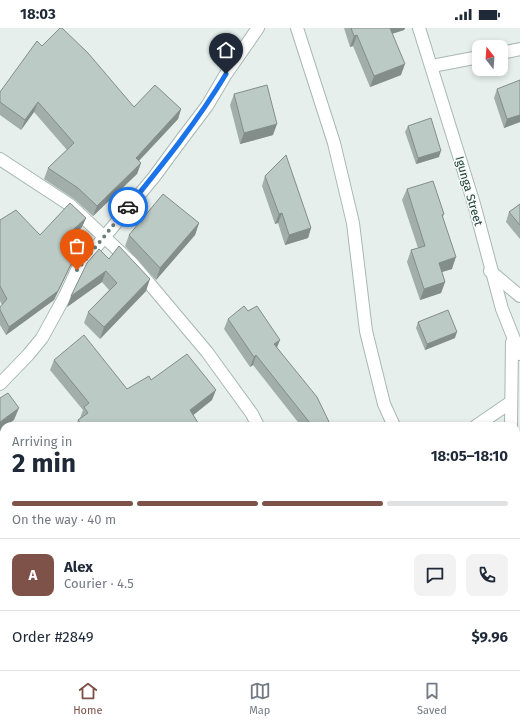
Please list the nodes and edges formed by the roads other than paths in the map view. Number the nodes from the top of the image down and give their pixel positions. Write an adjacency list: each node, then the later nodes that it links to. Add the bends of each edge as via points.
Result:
1 (258, 28): 9 (street, via 207,106 154,177)
2 (297, 28): 17 (street, via 334,143 353,223 366,331 384,404)
3 (419, 28): 7 (street, Igunga Street)
4 (520, 49): 5 (street)
5 (508, 52)
6 (472, 58): 7 (street)
7 (432, 66): 10 (street, Igunga Street, via 474,204)
8 (0, 159): 9 (street, via 70,206)
9 (104, 236): 14 (street, via 77,270 42,338); 16 (street, via 133,264 178,316 207,352)
10 (490, 271): 11 (street); 12 (street, Igunga Street)
11 (520, 296)
12 (512, 338): 13 (street, Igunga Street); 15 (street)
13 (520, 354)
14 (0, 384)
15 (511, 402): 18 (street); 19 (street)
16 (256, 422)
17 (392, 422)
18 (482, 422)
19 (510, 422)

